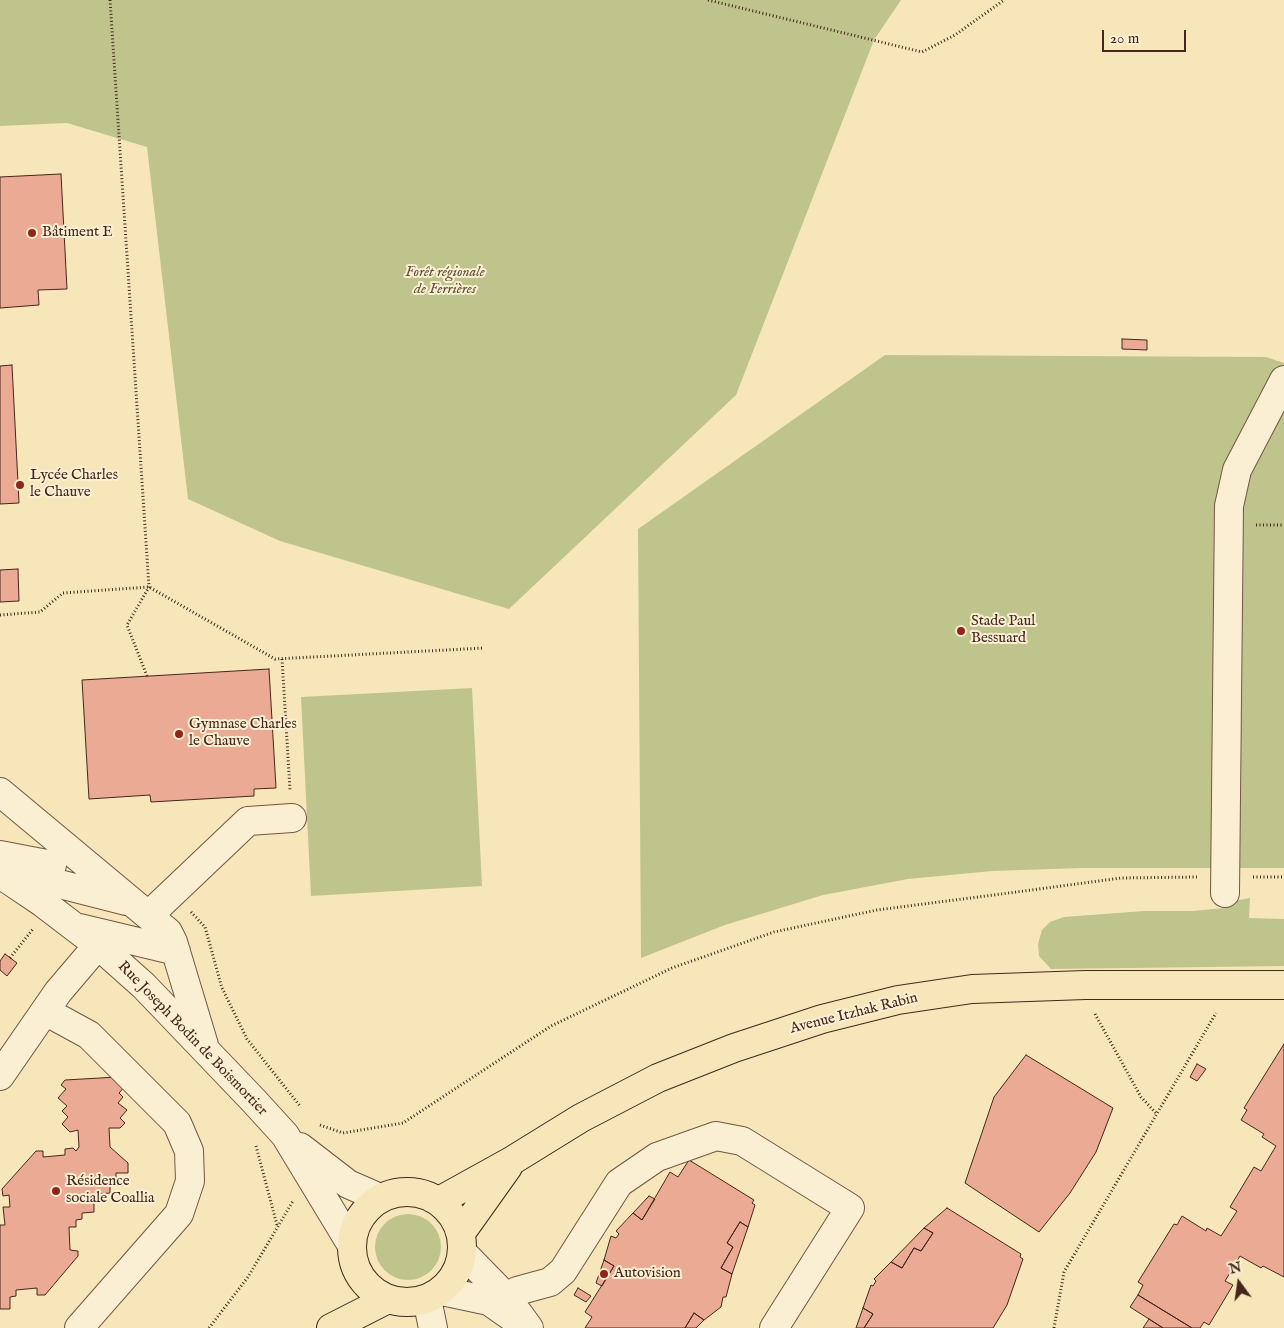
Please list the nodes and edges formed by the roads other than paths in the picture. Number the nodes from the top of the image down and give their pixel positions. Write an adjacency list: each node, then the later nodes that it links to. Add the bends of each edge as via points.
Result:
1 (1284, 380): 8 (street, via 1237,470 1229,506)
2 (5, 805): 5 (street, via 41,826)
3 (292, 818): 10 (street, via 248,821)
4 (0, 838): 5 (street)
5 (69, 849): 7 (street)
6 (2, 869): 7 (street); 9 (street, Rue Joseph Bodin de Boismortier); 10 (street)
7 (100, 875): 10 (street)
8 (1226, 885)
9 (43, 903): 10 (street, via 62,899 102,912); 11 (street, Rue Joseph Bodin de Boismortier)
10 (149, 915): 13 (street, via 171,937)
11 (73, 926): 12 (street, Rue Joseph Bodin de Boismortier); 13 (street)
12 (98, 945): 15 (street); 16 (street, Rue Joseph Bodin de Boismortier, via 144,986)
13 (176, 951): 16 (street)
14 (1284, 985): 19 (main road, Avenue Itzhak Rabin, via 1085,985 972,990 898,1000 822,1019 734,1048 658,1078 581,1118)
15 (45, 1011): 17 (street); 28 (street, via 89,1035 177,1123 189,1152 190,1181 178,1214)
16 (206, 1051): 18 (street, Rue Joseph Bodin de Boismortier)
17 (0, 1076)
18 (285, 1135): 20 (street, Rue Joseph Bodin de Boismortier, via 348,1184); 23 (street, Rue Joseph Bodin de Boismortier)
19 (513, 1160): 21 (main road, Avenue Itzhak Rabin); 22 (main road, Avenue Itzhak Rabin)
20 (380, 1198): 21 (main road, via 410,1191); 23 (main road, via 360,1217)
21 (439, 1201): 22 (main road, via 453,1215)
22 (462, 1243): 25 (main road, via 452,1280); 26 (street)
23 (351, 1244): 24 (main road)
24 (357, 1271): 27 (main road, via 375,1293); 29 (main road)
25 (434, 1295): 27 (main road, via 399,1302); 30 (street); 31 (street, via 489,1301)
26 (507, 1298): 31 (street); 32 (street, via 517,1291 550,1282 563,1271 619,1183 657,1157 716,1136 742,1141 850,1208)
27 (388, 1299): 29 (main road)
28 (79, 1328)
29 (330, 1328)
30 (432, 1328)
31 (528, 1328)
32 (774, 1328)

